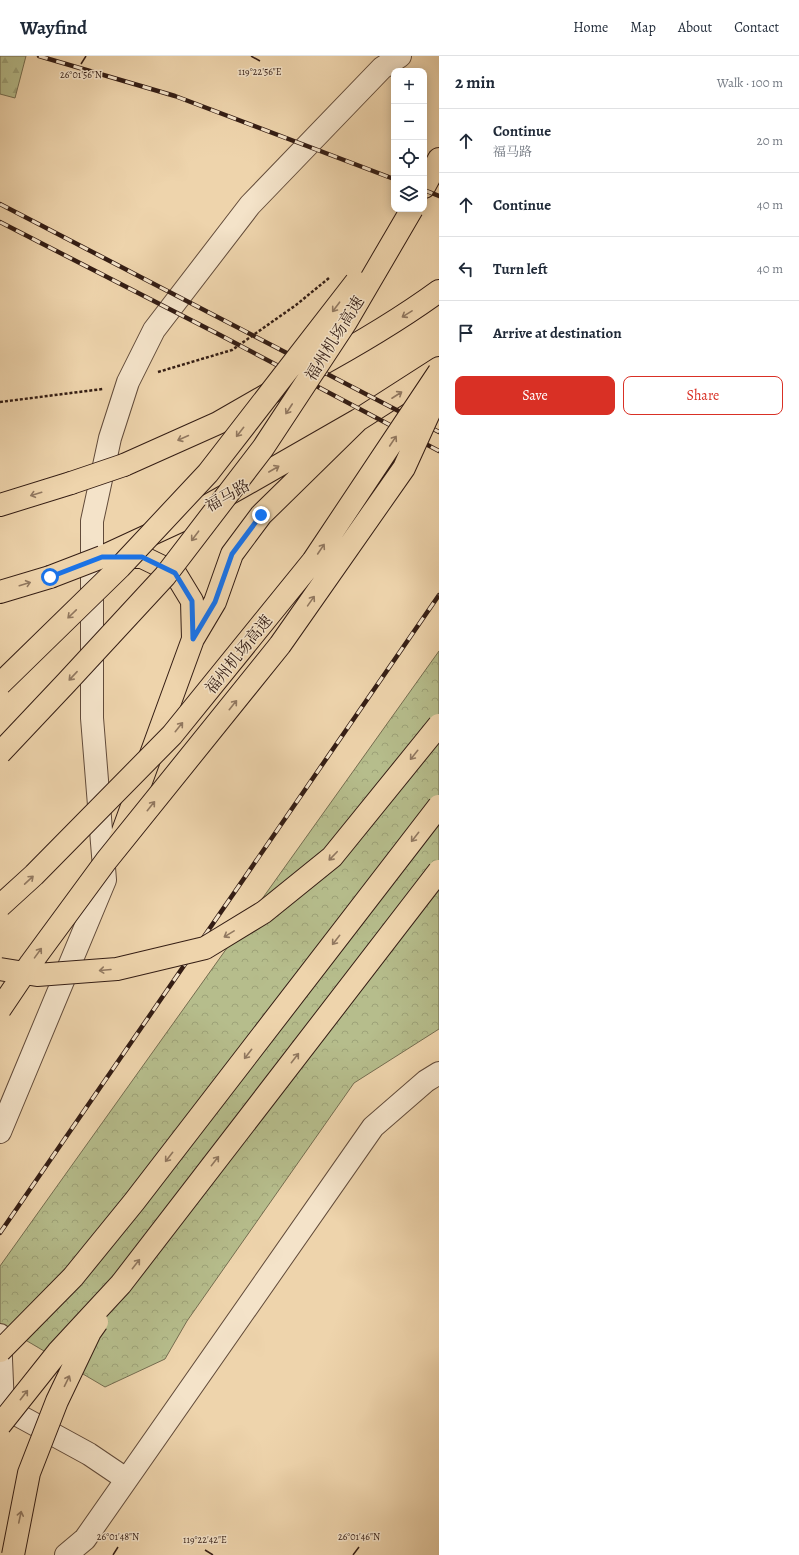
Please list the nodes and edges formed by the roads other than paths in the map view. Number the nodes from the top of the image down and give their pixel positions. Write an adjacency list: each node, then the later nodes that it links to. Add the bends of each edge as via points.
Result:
1 (400, 56): 20 (street, via 382,68 250,204 154,330 128,382 110,438 92,522 92,718)
2 (439, 159): 3 (main road)
3 (427, 181)
4 (409, 212): 15 (main road, one-way to 15, bridge, via 208,473 120,567)
5 (409, 212): 17 (main road, 福州机场高速, one-way to 17, bridge, via 346,322 263,448 165,576)
6 (439, 292): 11 (main road, one-way to 11, bridge, via 373,335 218,423 124,465)
7 (439, 368): 10 (main road, 福马路, one-way to 7)
8 (439, 372): 21 (main road, 福州机场高速, one-way to 8, bridge, via 34,875 177,729 313,561)
9 (439, 391): 23 (main road, one-way to 9, bridge, via 106,861 280,645 404,468)
10 (358, 420): 12 (main road, 福马路, one-way to 10, via 182,520); 14 (main road, via 261,515 236,548 215,602)
11 (0, 505)
12 (102, 557): 13 (main road, 福马路, one-way to 12, bridge, via 50,577); 14 (main road, via 142,557 175,573 192,601)
13 (0, 592)
14 (193, 639): 20 (main road)
15 (0, 684)
16 (439, 725): 22 (main road, one-way to 22, bridge, via 332,857 264,912 205,948 117,969 37,976)
17 (0, 753)
18 (439, 806): 28 (main road, one-way to 28, bridge, via 74,1277)
19 (439, 871): 26 (main road, one-way to 19, bridge)
20 (106, 880): 25 (street)
21 (0, 906)
22 (0, 969)
23 (0, 1009)
24 (439, 1073): 30 (street, via 426,1081 373,1127)
25 (0, 1132)
26 (121, 1284): 29 (main road, one-way to 26, bridge); 31 (main road, one-way to 26, bridge, via 29,1473 57,1401 90,1332)
27 (0, 1335): 29 (street)
28 (0, 1351)
29 (1, 1414): 30 (street, via 89,1454)
30 (126, 1479): 32 (street, via 85,1539)
31 (13, 1555)
32 (66, 1555)

